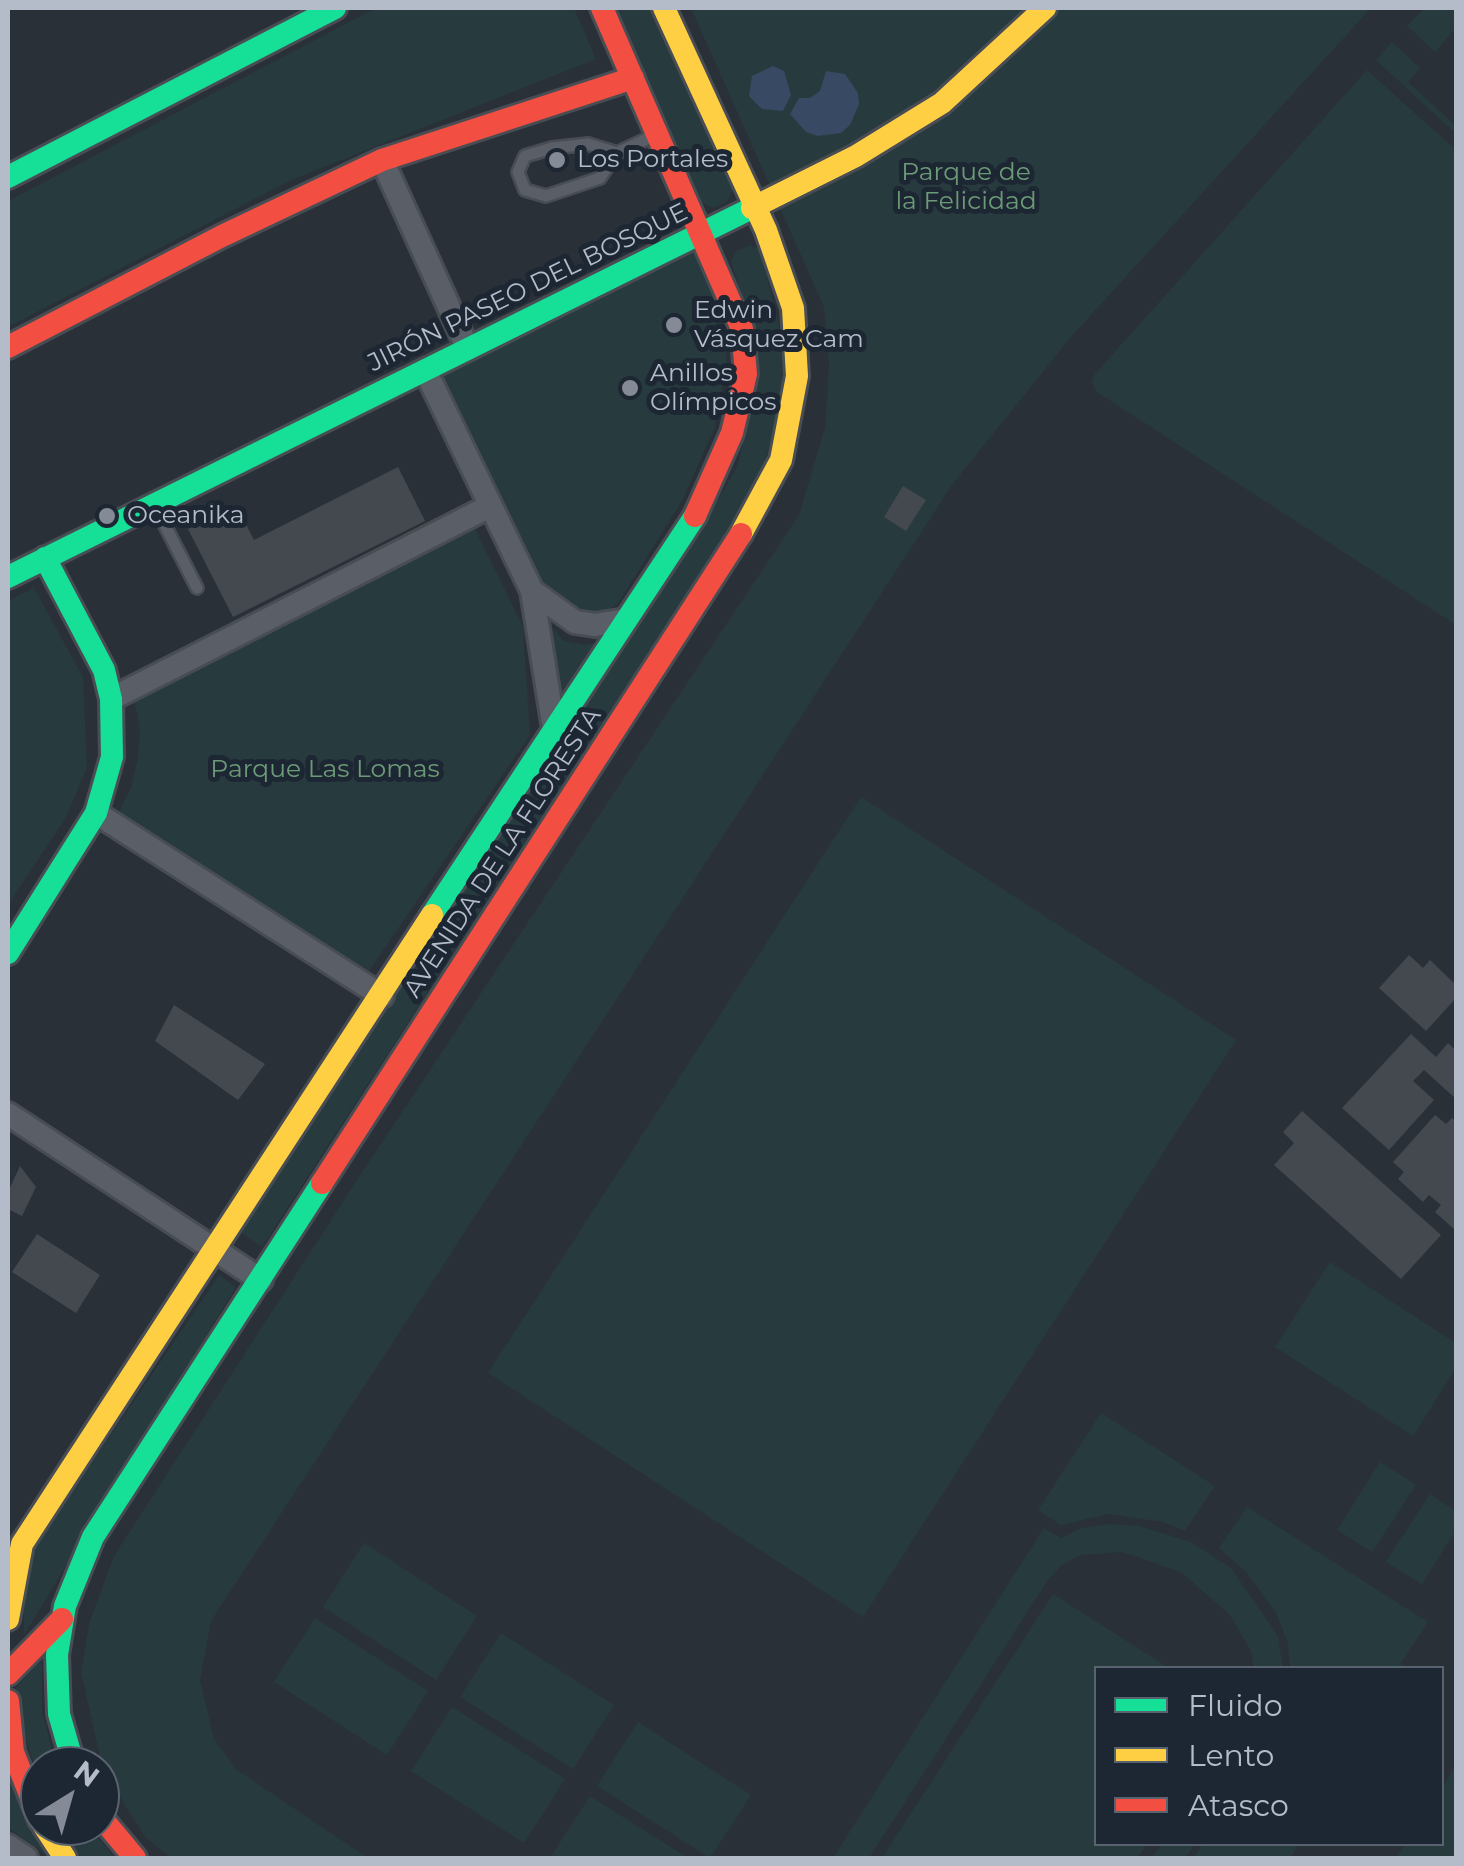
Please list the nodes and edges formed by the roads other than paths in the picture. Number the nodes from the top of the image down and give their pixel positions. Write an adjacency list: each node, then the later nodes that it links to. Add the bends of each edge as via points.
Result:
1 (335, 8): 9 (main road)
2 (602, 8): 5 (main road, AVENIDA DE LA FLORESTA)
3 (664, 8): 10 (main road, AVENIDA DE LA FLORESTA)
4 (1045, 8): 10 (main road, JIRÓN PASEO DEL BOSQUE, via 917,120)
5 (633, 78): 6 (main road, AVENIDA DE LA FLORESTA); 8 (main road)
6 (657, 135): 7 (lane); 11 (main road, AVENIDA DE LA FLORESTA)
7 (617, 153): 7 (lane, via 588,144 552,148 526,156 518,172 526,190 546,196 600,178)
8 (382, 160): 12 (main road); 13 (street)
9 (8, 177)
10 (754, 206): 11 (main road, JIRÓN PASEO DEL BOSQUE); 29 (main road, AVENIDA DE LA FLORESTA, via 785,281 797,348 790,424 766,494)
11 (699, 234): 13 (main road, JIRÓN PASEO DEL BOSQUE); 21 (main road, AVENIDA DE LA FLORESTA, via 742,329 746,374 714,481)
12 (8, 348)
13 (468, 349): 14 (main road, JIRÓN PASEO DEL BOSQUE)
14 (425, 370): 15 (main road, JIRÓN PASEO DEL BOSQUE); 16 (street, AVENIDA DE LA FLORESTA)
15 (154, 504): 17 (main road, JIRÓN PASEO DEL BOSQUE); 19 (lane)
16 (490, 506): 20 (street, AVENIDA DE LA FLORESTA); 22 (street)
17 (45, 558): 18 (main road, JIRÓN PASEO DEL BOSQUE); 22 (main road, via 94,645)
18 (8, 576)
19 (197, 588)
20 (532, 591): 21 (street, AVENIDA DE LA FLORESTA, via 575,622); 23 (street, AVENIDA DE LA FLORESTA)
21 (626, 620): 23 (main road, AVENIDA DE LA FLORESTA)
22 (112, 699): 24 (main road, via 112,757)
23 (554, 729): 26 (main road, AVENIDA DE LA FLORESTA)
24 (96, 812): 25 (main road); 26 (street)
25 (8, 953)
26 (382, 996): 28 (main road, AVENIDA DE LA FLORESTA)
27 (8, 1114): 28 (street)
28 (215, 1250): 29 (street); 30 (main road, AVENIDA DE LA FLORESTA)
29 (261, 1280): 32 (main road, AVENIDA DE LA FLORESTA, via 93,1537)
30 (22, 1544): 31 (main road, AVENIDA DE LA FLORESTA); 33 (main road, AVENIDA DE LA FLORESTA)
31 (8, 1567)
32 (62, 1619): 34 (main road, AVENIDA DE LA FLORESTA); 36 (main road, via 60,1714)
33 (8, 1620)
34 (8, 1674)
35 (8, 1702): 37 (main road)
36 (69, 1746)
37 (20, 1769)
38 (8, 1846): 39 (street)
39 (26, 1858)

